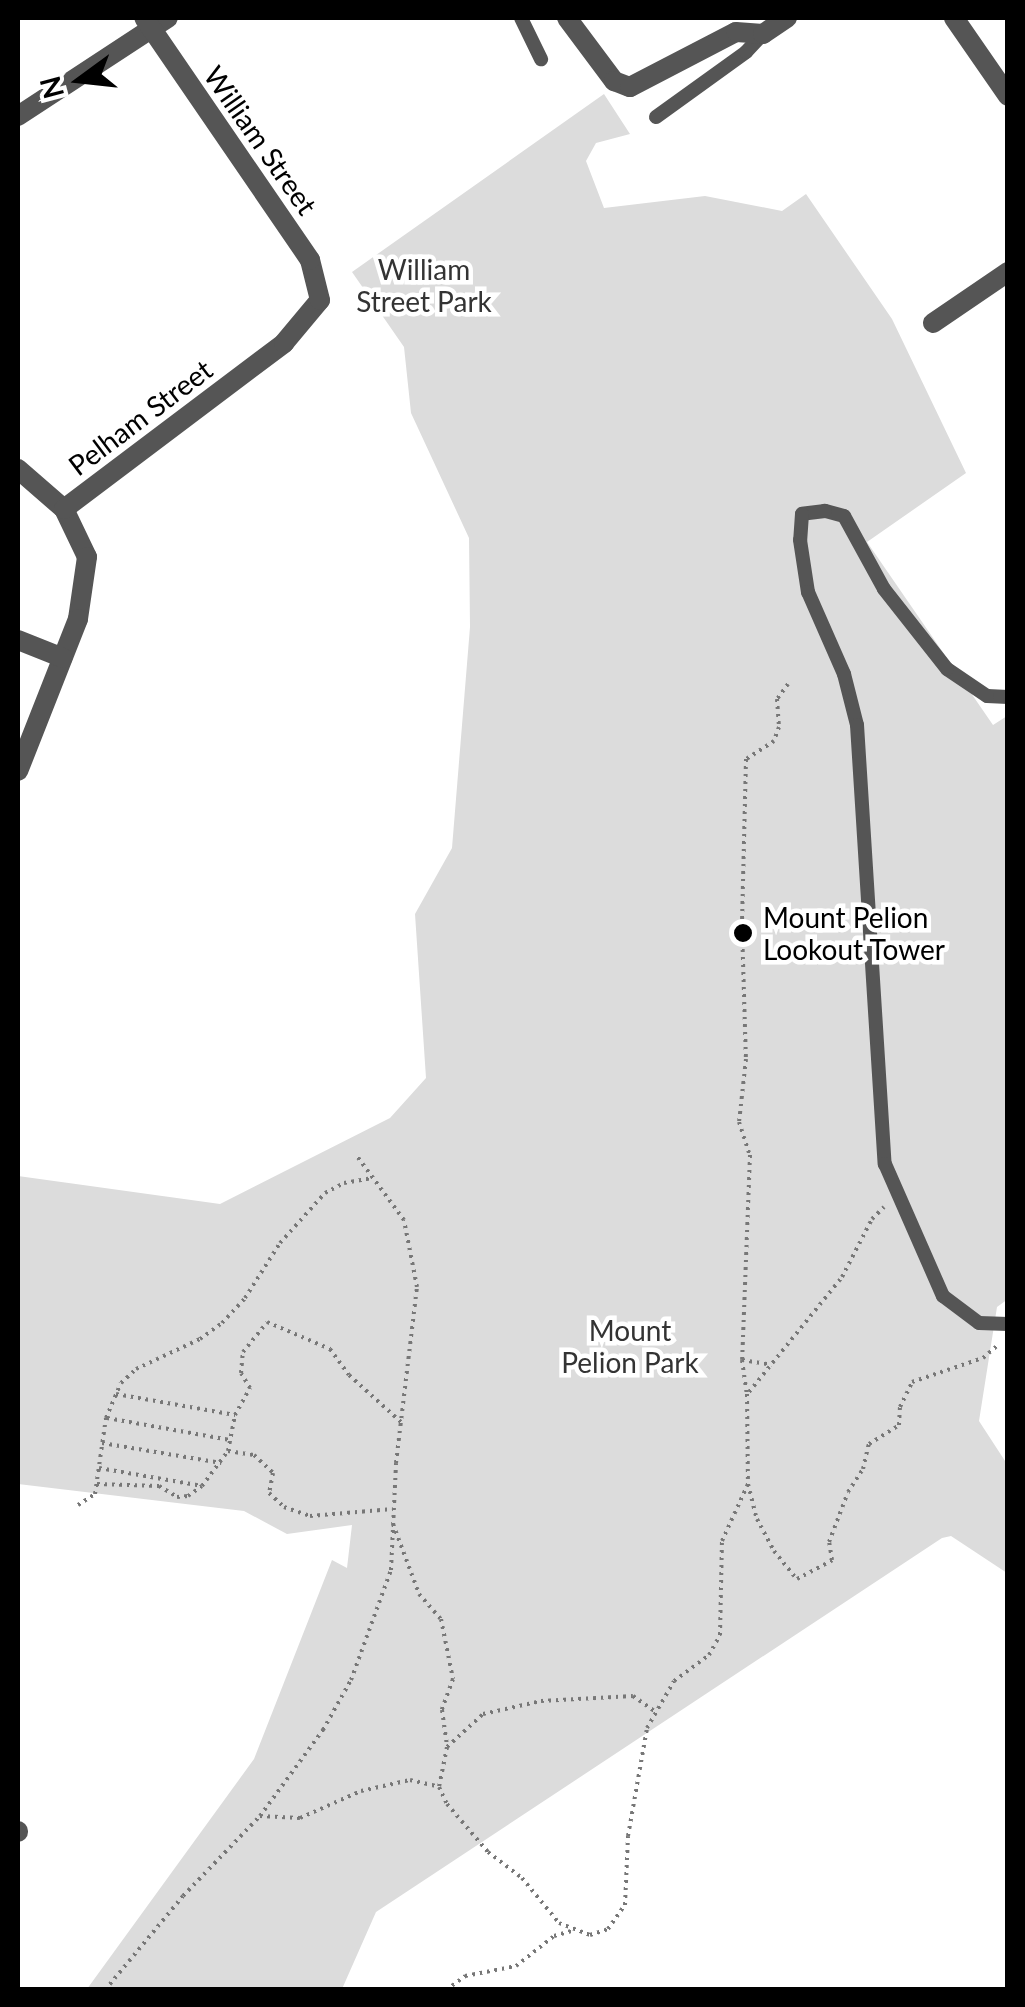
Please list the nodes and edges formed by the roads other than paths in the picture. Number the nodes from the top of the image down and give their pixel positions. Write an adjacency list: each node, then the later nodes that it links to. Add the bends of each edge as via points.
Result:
1 (521, 18): 7 (lane)
2 (567, 18): 6 (street, via 614,81 630,87 736,32)
3 (787, 18): 6 (street)
4 (954, 18): 8 (street)
5 (154, 21): 9 (street); 12 (street, William Street, via 310,260)
6 (763, 34): 10 (lane)
7 (541, 59)
8 (1008, 96)
9 (18, 116)
10 (656, 117)
11 (1008, 272): 13 (street)
12 (320, 300): 15 (street, Pelham Street, via 284,344)
13 (933, 323)
14 (18, 469): 15 (street)
15 (64, 509): 17 (street, Pelham Street, via 87,557 78,619)
16 (18, 640): 17 (street)
17 (63, 658): 19 (street, Pelham Street)
18 (1008, 698): 20 (lane, via 987,696 947,669 884,588 844,516 802,514 808,592 844,674 857,725 885,1164 943,1296 979,1323)
19 (18, 771)
20 (1002, 1324)

